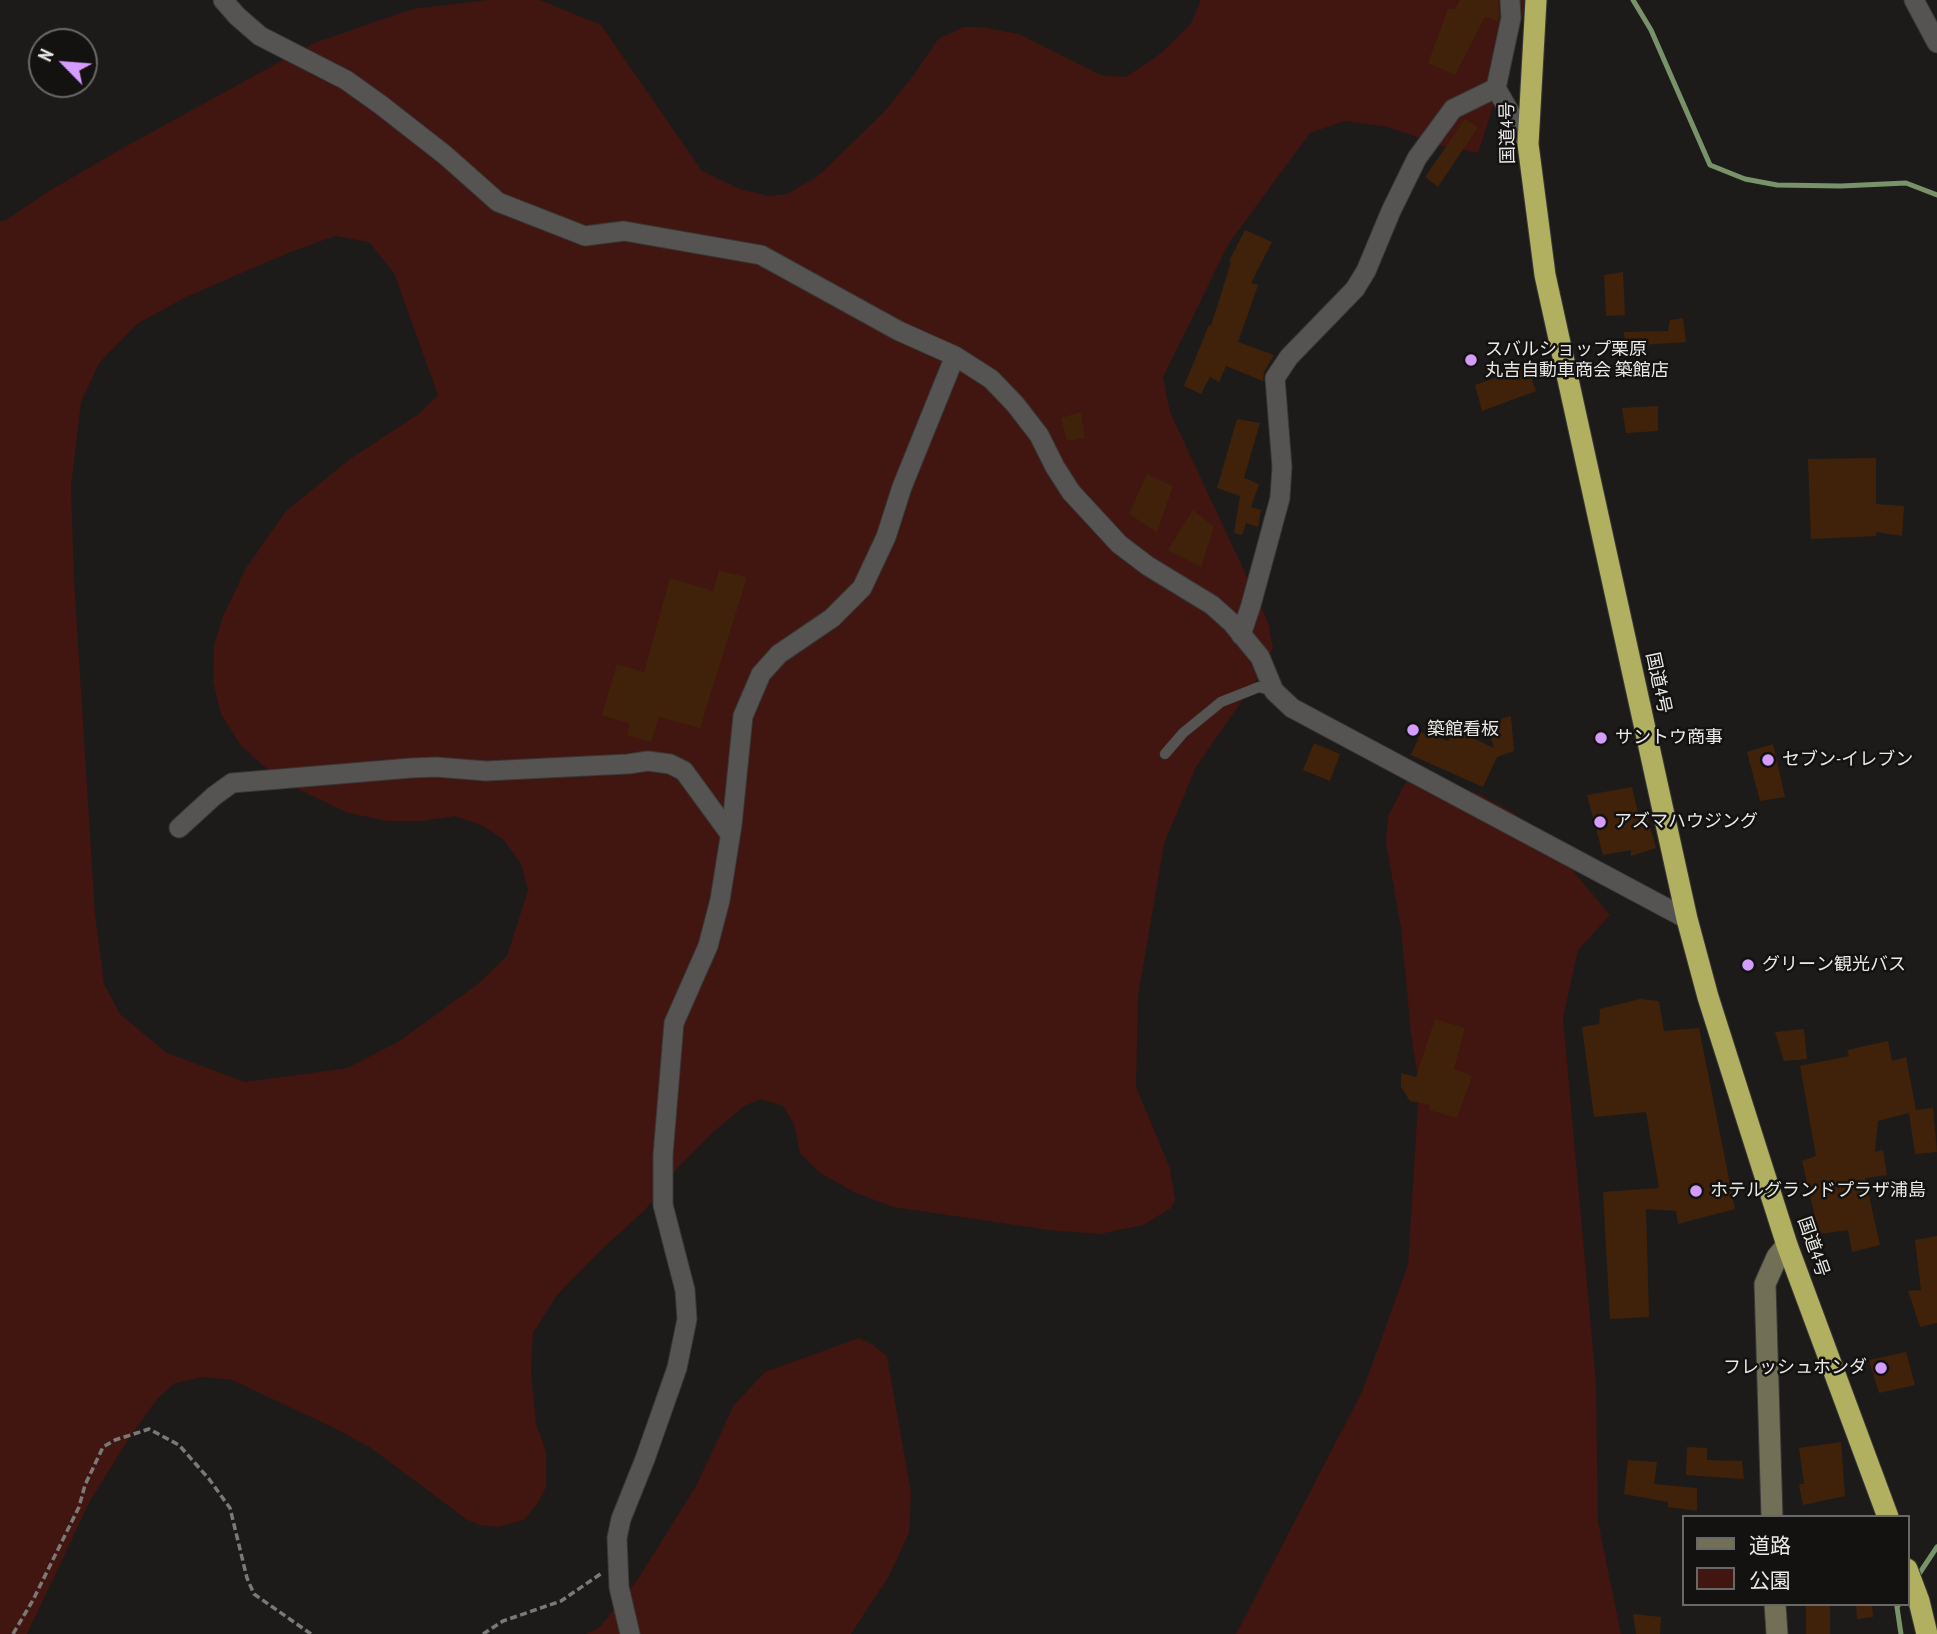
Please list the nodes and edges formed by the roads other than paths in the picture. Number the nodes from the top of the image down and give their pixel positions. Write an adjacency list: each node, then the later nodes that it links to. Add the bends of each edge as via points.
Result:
1 (223, 0): 8 (street, via 260,36 346,80 381,105 498,202 585,236 624,231 761,255 899,331)
2 (1510, 0): 6 (street, via 1511,18)
3 (1536, 0): 7 (highway, 国道4号)
4 (1914, 0): 5 (street)
5 (1937, 43)
6 (1496, 88): 7 (street); 9 (street, via 1453,109 1417,158 1355,289 1289,357 1275,379 1280,498)
7 (1528, 144): 14 (highway, 国道4号, via 1545,275)
8 (956, 356): 9 (street, via 991,379 1015,404 1040,435 1071,492 1119,544 1212,605); 13 (street, via 862,588 832,618 779,654 761,674 743,716)
9 (1241, 635): 10 (street, via 1260,657)
10 (1274, 691): 11 (lane, via 1259,687 1221,702); 14 (street, via 1292,708)
11 (1165, 754)
12 (179, 828): 13 (street, via 232,783 411,768 486,771 648,761 684,771)
13 (730, 834): 20 (street, via 708,946 674,1023 663,1205 685,1290 687,1320 677,1368 617,1538 619,1587)
14 (1687, 919): 15 (highway, 国道4号)
15 (1787, 1245): 16 (street, via 1765,1283); 17 (highway, 国道4号)
16 (1772, 1515)
17 (1887, 1515)
18 (1909, 1574): 22 (highway)
19 (1775, 1606): 21 (street)
20 (629, 1634)
21 (1776, 1634)
22 (1927, 1634)

